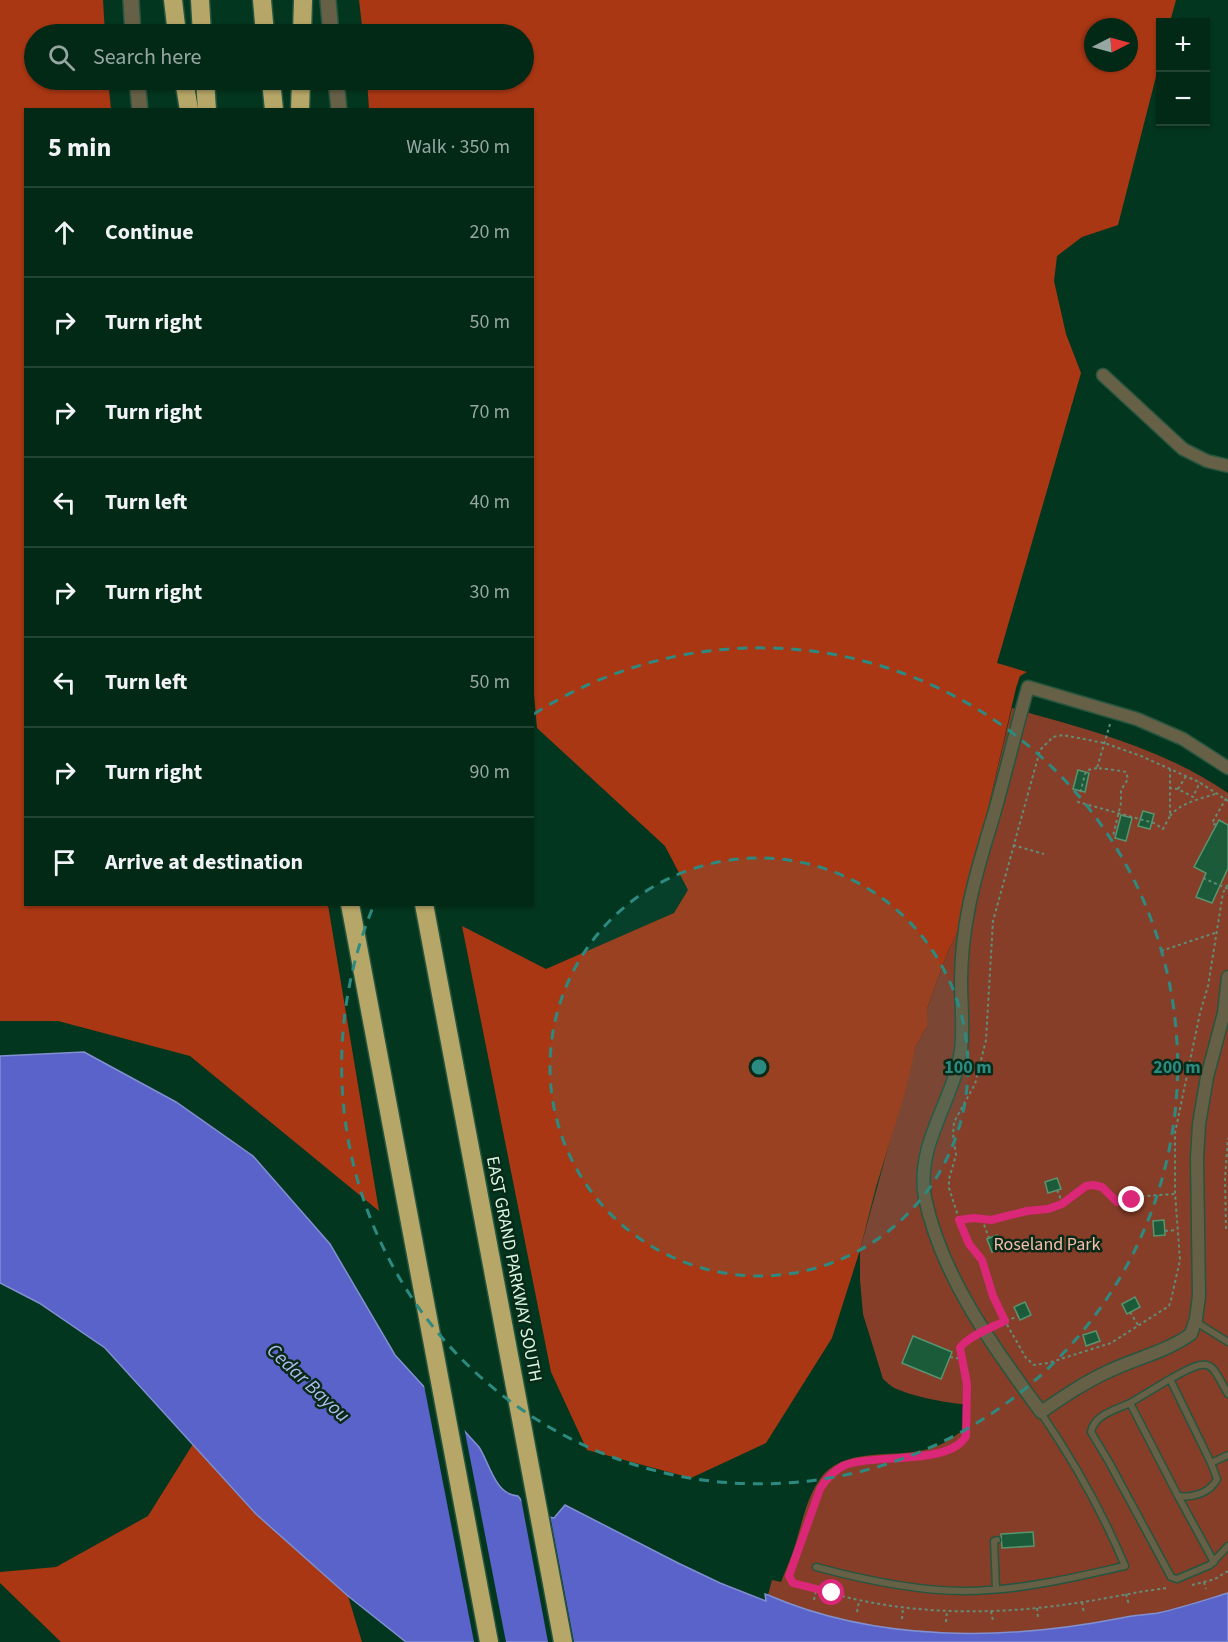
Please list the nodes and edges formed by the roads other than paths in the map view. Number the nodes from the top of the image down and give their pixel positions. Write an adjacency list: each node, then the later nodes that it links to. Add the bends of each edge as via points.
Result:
1 (131, 0): 7 (street)
2 (173, 0): 8 (highway)
3 (200, 0): 9 (highway)
4 (262, 0): 10 (highway)
5 (303, 0): 11 (highway)
6 (328, 0): 12 (street)
7 (132, 24)
8 (176, 24)
9 (201, 24)
10 (264, 24)
11 (302, 24)
12 (330, 24)
13 (138, 90): 19 (street)
14 (186, 90): 20 (highway)
15 (206, 90): 21 (highway)
16 (272, 90): 22 (highway)
17 (301, 90): 23 (highway)
18 (337, 90): 24 (street)
19 (140, 108)
20 (189, 108)
21 (207, 108)
22 (274, 108)
23 (300, 108)
24 (339, 108)
25 (1103, 375): 26 (street, via 1183,449)
26 (1228, 466)
27 (1228, 768): 36 (street, via 1183,739 1137,719 1028,687 969,904 962,970 961,1050 927,1151 923,1181 944,1256 984,1331)
28 (350, 906): 45 (highway)
29 (424, 906): 46 (highway, EAST GRAND PARKWAY SOUTH)
30 (1228, 977): 31 (street, via 1224,1013 1199,1124 1199,1296)
31 (1195, 1322): 32 (lane); 36 (street, via 1191,1335 1180,1342 1110,1370)
32 (1228, 1342)
33 (1170, 1379): 34 (lane, via 1196,1365 1206,1365 1212,1367); 35 (lane); 38 (lane)
34 (1228, 1394)
35 (1130, 1403): 39 (lane); 42 (lane, via 1092,1424 1095,1441 1172,1577 1177,1579)
36 (1041, 1412): 44 (lane, via 1063,1445 1125,1566)
37 (1228, 1455): 38 (lane)
38 (1211, 1463): 39 (lane, via 1217,1479 1213,1486 1192,1497)
39 (1178, 1496): 42 (lane)
40 (997, 1540): 44 (lane)
41 (1228, 1546): 42 (lane)
42 (1214, 1562)
43 (816, 1567): 44 (lane, via 905,1586)
44 (996, 1589)
45 (489, 1642)
46 (563, 1642)

